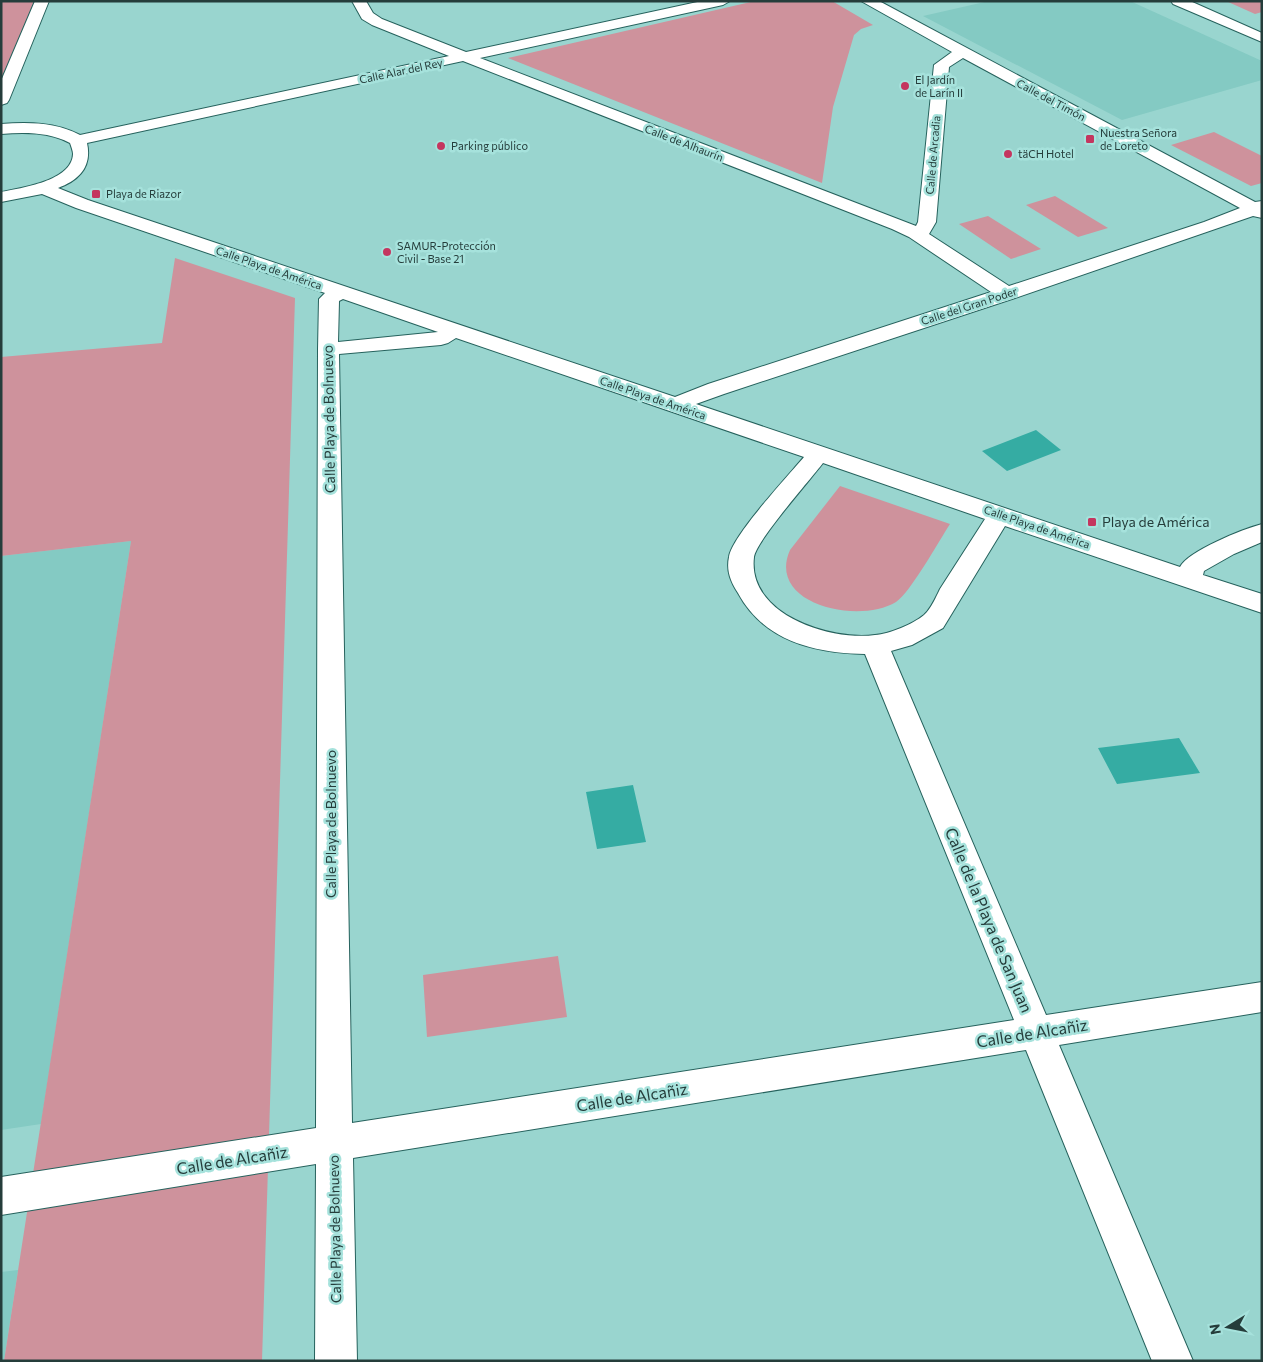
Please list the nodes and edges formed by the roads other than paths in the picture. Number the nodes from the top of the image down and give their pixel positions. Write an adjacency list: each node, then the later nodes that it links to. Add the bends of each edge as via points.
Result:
1 (58, 1): 6 (street)
2 (359, 1): 9 (street, Calle de Alhaurín, via 367,16 377,22)
3 (724, 1): 9 (street, Calle Alar del Rey)
4 (868, 1): 8 (street, Calle del Timón)
5 (1178, 1): 7 (street)
6 (42, 2): 10 (street)
7 (1262, 38)
8 (962, 52): 15 (street, Calle del Timón); 16 (street, Calle de Arcadia, via 942,65 927,222 924,229)
9 (468, 57): 12 (street, Calle Alar del Rey); 16 (street, Calle de Alhaurín)
10 (1, 100)
11 (1, 129): 12 (street, via 38,129)
12 (78, 140): 13 (street, via 82,148 81,159 74,171)
13 (45, 189): 14 (street); 17 (street, Calle Playa de América)
14 (1, 197)
15 (1259, 209): 18 (street, Calle del Gran Poder)
16 (916, 233): 18 (street, Calle de Alhaurín)
17 (339, 292): 19 (street, Calle Playa de América); 20 (street, Calle Playa de Bolnuevo, via 328,299)
18 (1008, 294): 21 (street, Calle del Gran Poder)
19 (453, 330): 20 (street, via 441,339); 21 (street, Calle Playa de América)
20 (328, 349): 30 (street, Calle Playa de Bolnuevo)
21 (675, 405): 22 (street, Calle Playa de América)
22 (818, 455): 23 (street, Calle Playa de América); 27 (street, via 756,530 741,556 742,578 755,601 774,620 805,636 840,644)
23 (1000, 514): 25 (street, Calle Playa de América); 27 (street, via 934,621 903,638)
24 (1262, 532): 25 (street, via 1193,566)
25 (1189, 579): 26 (street, Calle Playa de América)
26 (1262, 604)
27 (875, 645): 29 (street, Calle de la Playa de San Juan)
28 (1262, 997): 29 (street, Calle de Alcañiz)
29 (1036, 1033): 30 (street, Calle de Alcañiz); 33 (street, Calle de la Playa de San Juan)
30 (333, 1145): 31 (street, Calle de Alcañiz); 32 (street, Calle Playa de Bolnuevo)
31 (1, 1196)
32 (336, 1361)
33 (1172, 1361)

